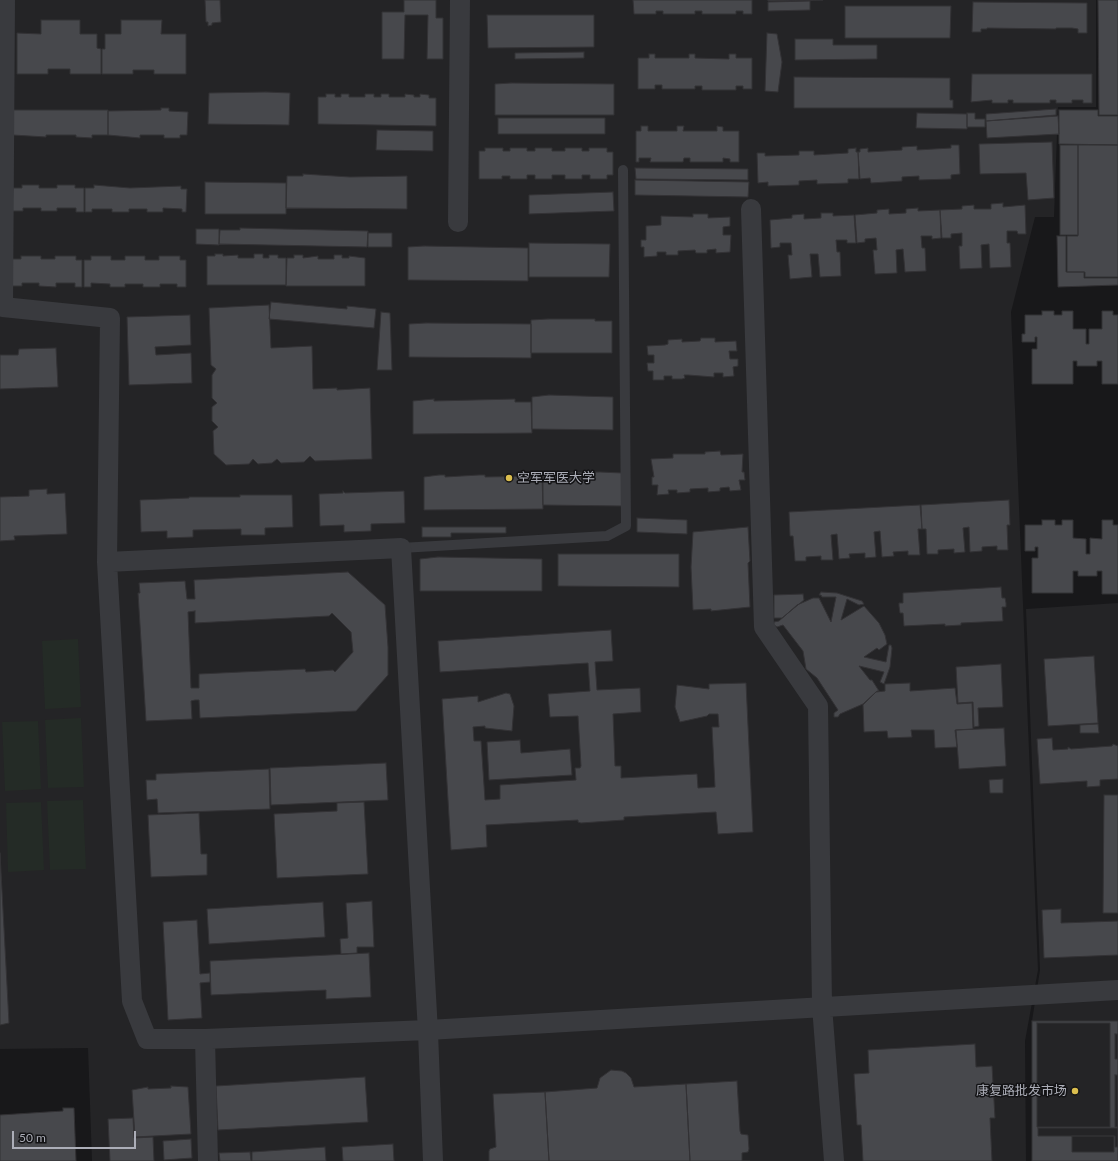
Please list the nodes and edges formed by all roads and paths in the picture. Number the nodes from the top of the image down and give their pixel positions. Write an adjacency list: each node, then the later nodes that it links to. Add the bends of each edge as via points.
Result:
1 (5, 0): 7 (street, via 4,307 110,318)
2 (460, 0): 5 (street)
3 (623, 170): 6 (lane, via 626,526 607,536)
4 (751, 209): 9 (street, via 764,627 818,706)
5 (458, 222)
6 (401, 548): 7 (street); 10 (street)
7 (107, 562): 11 (street, via 132,1001 147,1039)
8 (1118, 990): 9 (street)
9 (822, 1006): 10 (street); 14 (street)
10 (428, 1030): 11 (street); 13 (street)
11 (205, 1040): 12 (street)
12 (208, 1161)
13 (433, 1161)
14 (834, 1161)

